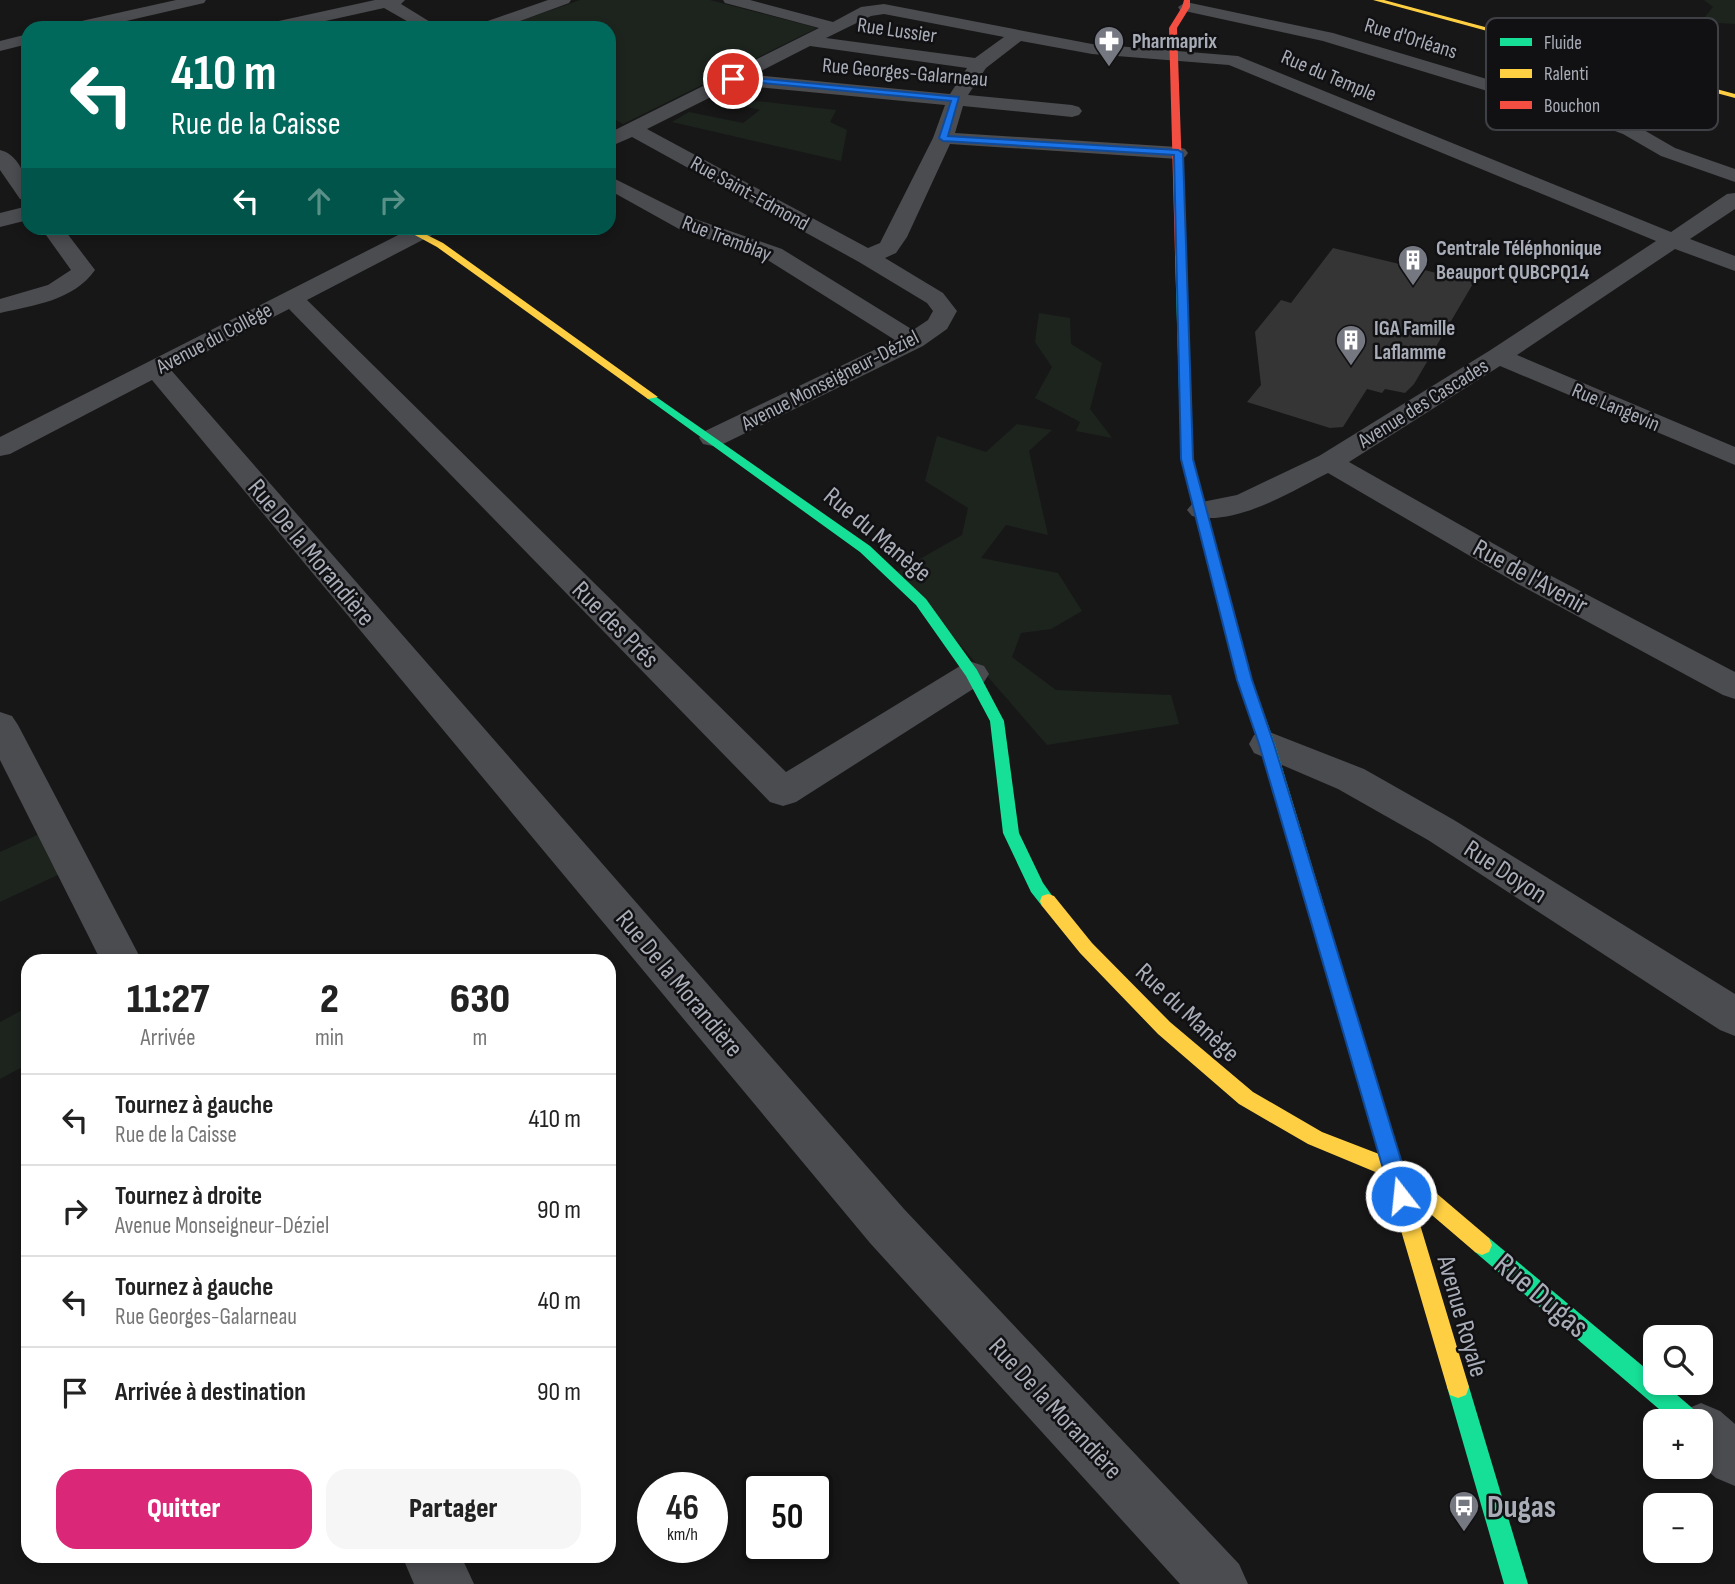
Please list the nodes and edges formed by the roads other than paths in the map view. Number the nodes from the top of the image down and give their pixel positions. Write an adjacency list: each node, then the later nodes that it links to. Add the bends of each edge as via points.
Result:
1 (198, 0): 11 (street)
2 (563, 0): 14 (street)
3 (731, 0): 9 (street)
4 (1376, 0): 16 (street)
5 (389, 1): 12 (street); 13 (street)
6 (88, 3): 10 (street)
7 (1187, 4): 21 (street, Avenue Royale, via 1173,28); 24 (street, Rue d'Orléans, via 1327,37)
8 (822, 6): 9 (street)
9 (798, 18): 15 (street)
10 (109, 21)
11 (124, 21)
12 (302, 21)
13 (420, 21)
14 (504, 21)
15 (834, 27): 17 (street, Rue du Temple, via 867,11 884,9); 19 (street)
16 (1486, 29)
17 (1018, 35): 21 (street, Rue du Temple, via 1103,51); 22 (street)
18 (21, 41): 20 (street)
19 (809, 41): 22 (street, Rue Lussier); 23 (street)
20 (0, 46)
21 (1174, 56): 32 (street, Avenue Royale); 43 (street, Rue du Temple, via 1232,60 1255,68)
22 (979, 64): 27 (street)
23 (733, 79): 27 (street, Rue Georges-Galarneau); 30 (street)
24 (1486, 85)
25 (1718, 91): 26 (street)
26 (1735, 96)
27 (956, 99): 28 (street, Rue Georges-Galarneau); 31 (street)
28 (1072, 111)
29 (1630, 130): 34 (street, Rue d'Orléans, via 1668,152)
30 (618, 134): 44 (street, Rue Saint-Edmond)
31 (943, 138): 32 (street); 44 (street, via 896,237 888,248)
32 (1178, 153): 55 (street, Avenue Royale, via 1187,459)
33 (0, 156): 35 (street)
34 (1735, 176)
35 (21, 184)
36 (616, 186): 48 (street, Rue Tremblay, via 687,224 774,254)
37 (1735, 199): 43 (street, Avenue des Cascades)
38 (21, 215): 39 (street)
39 (0, 220)
40 (57, 235): 47 (street, via 83,270 77,279)
41 (407, 235): 46 (street, Avenue du Collège)
42 (426, 235): 51 (street, Rue du Manège)
43 (1673, 240): 45 (street, Rue du Temple); 49 (street, Avenue des Cascades)
44 (867, 257): 48 (street, Avenue Monseigneur-Déziel, via 935,298 945,311 937,324)
45 (1735, 264)
46 (292, 298): 50 (street, Avenue du Collège); 56 (street, Rue des Prés, via 783,792)
47 (0, 306)
48 (914, 341): 51 (street, Avenue Monseigneur-Déziel)
49 (1498, 356): 53 (street, Rue Langevin); 54 (street, Avenue des Cascades)
50 (156, 369): 52 (street, Avenue du Collège); 68 (street, Rue De la Morandière, via 887,1226)
51 (713, 438): 56 (street, Rue du Manège, via 865,549 921,602)
52 (0, 448)
53 (1735, 457)
54 (1329, 461): 55 (street, Avenue des Cascades, via 1245,503); 57 (street, Rue de l'Avenir, via 1529,577)
55 (1202, 510): 59 (street, Avenue Royale, via 1245,680)
56 (972, 674): 62 (street, Rue du Manège, via 997,721 1011,833 1037,887 1086,948 1164,1028 1246,1098 1315,1138)
57 (1735, 687)
58 (0, 725): 60 (street)
59 (1267, 744): 61 (street, Rue Doyon, via 1351,779 1441,830); 62 (street, Avenue Royale)
60 (118, 954)
61 (1735, 1017)
62 (1394, 1170): 63 (street, Rue Dugas); 69 (street, Avenue Royale)
63 (1676, 1409)
64 (1713, 1440): 65 (street)
65 (1735, 1459)
66 (434, 1563): 67 (street)
67 (445, 1584)
68 (1219, 1584)
69 (1516, 1584)

